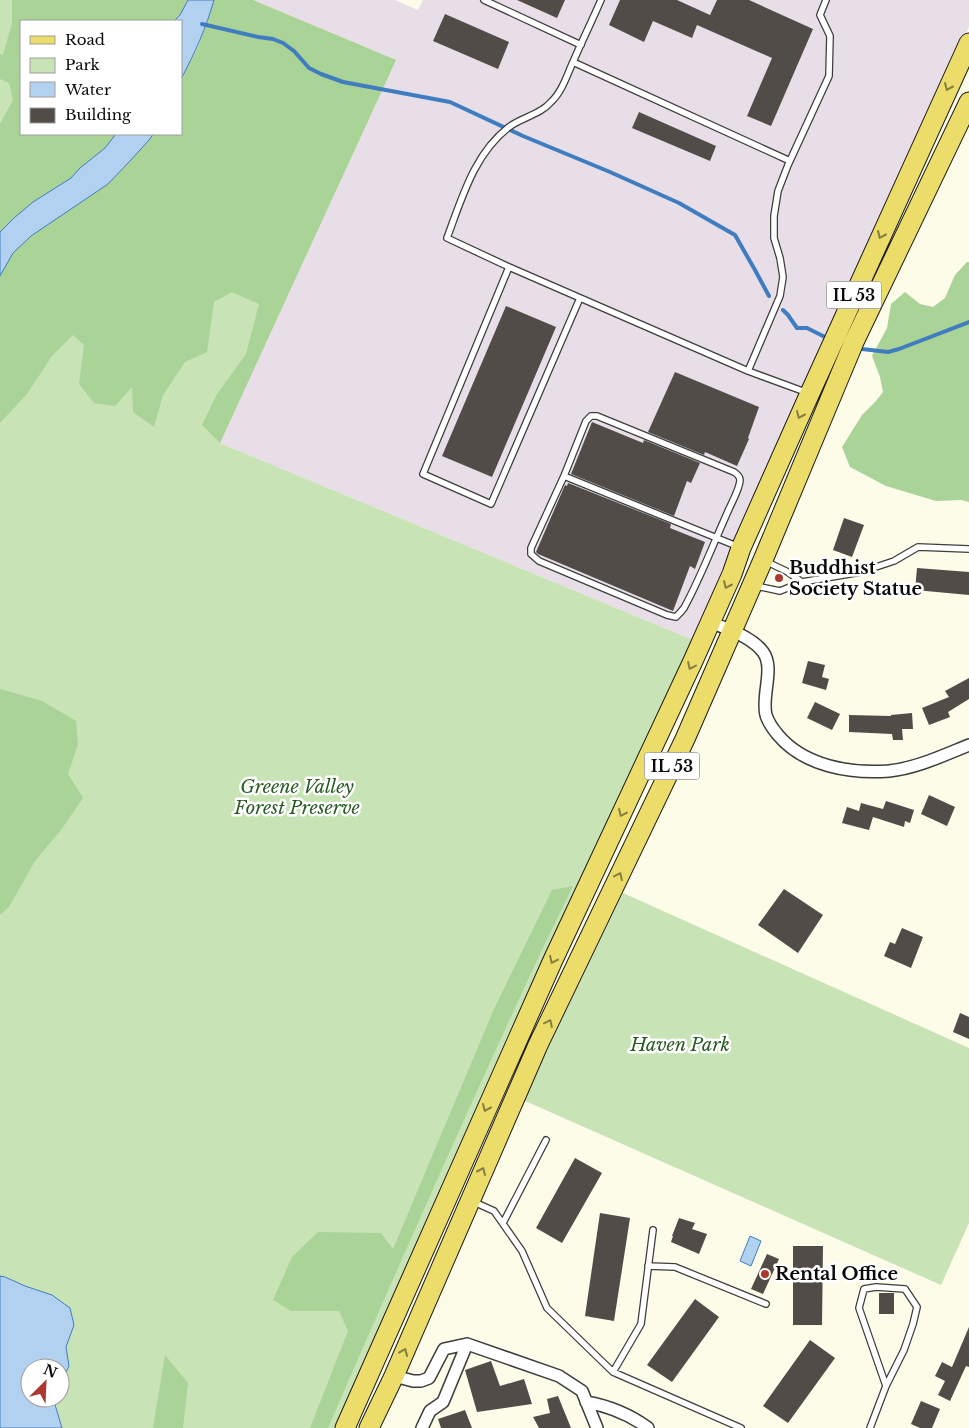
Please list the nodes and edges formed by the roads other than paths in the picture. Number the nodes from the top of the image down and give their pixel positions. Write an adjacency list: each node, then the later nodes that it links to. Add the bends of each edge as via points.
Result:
1 (484, 0): 5 (lane)
2 (602, 0): 5 (lane)
3 (826, 0): 8 (lane, via 820,15 830,36 829,76)
4 (969, 43): 12 (main road, IL 53, one-way to 12)
5 (581, 44): 6 (lane)
6 (573, 62): 8 (lane); 9 (lane, via 551,103 510,126 480,157 447,238)
7 (969, 102): 17 (main road, IL 53, via 854,342)
8 (790, 160): 11 (lane, via 778,191 774,216 774,238 783,277 780,296)
9 (509, 267): 10 (lane); 10 (lane, via 423,474 491,504)
10 (580, 298): 11 (lane)
11 (748, 371): 12 (lane)
12 (810, 393): 15 (main road, IL 53, one-way to 15)
13 (564, 476): 14 (lane); 14 (lane, via 586,421 597,416 738,474 740,483); 14 (lane, via 531,554 539,562 668,615 676,617 683,610)
14 (716, 538): 15 (lane)
15 (741, 548): 20 (main road, IL 53, one-way to 20)
16 (969, 548): 18 (lane, via 918,548 861,572)
17 (763, 560): 18 (lane); 19 (main road, IL 53)
18 (802, 582): 19 (lane, via 780,591)
19 (752, 585): 21 (main road, IL 53)
20 (711, 622): 21 (street); 34 (main road, IL 53, one-way to 34, via 553,960)
21 (732, 631): 22 (street, via 763,653 768,671 767,717 785,743 803,756 841,768 890,771); 24 (main road, IL 53, one-way to 21, via 538,1045 685,739)
22 (969, 745)
23 (546, 1140): 25 (lane)
24 (470, 1200): 25 (lane, via 494,1211); 31 (main road, IL 53, one-way to 24)
25 (503, 1223): 30 (lane, via 522,1251 547,1308)
26 (653, 1230): 27 (lane)
27 (648, 1266): 28 (lane, via 675,1267); 30 (lane, via 641,1324)
28 (766, 1304)
29 (467, 1344): 31 (street, via 444,1350 429,1378 413,1381); 33 (street, via 558,1376 582,1391); 36 (street, via 443,1402 430,1410)
30 (613, 1372): 39 (lane)
31 (394, 1376): 35 (main road, IL 53)
32 (886, 1386): 32 (lane, via 904,1350 917,1307 905,1289 876,1287 864,1289 859,1308); 40 (lane)
33 (586, 1402): 37 (street); 38 (street, via 604,1405)
34 (344, 1428)
35 (369, 1428)
36 (422, 1428)
37 (597, 1428)
38 (648, 1428)
39 (741, 1428)
40 (870, 1428)

